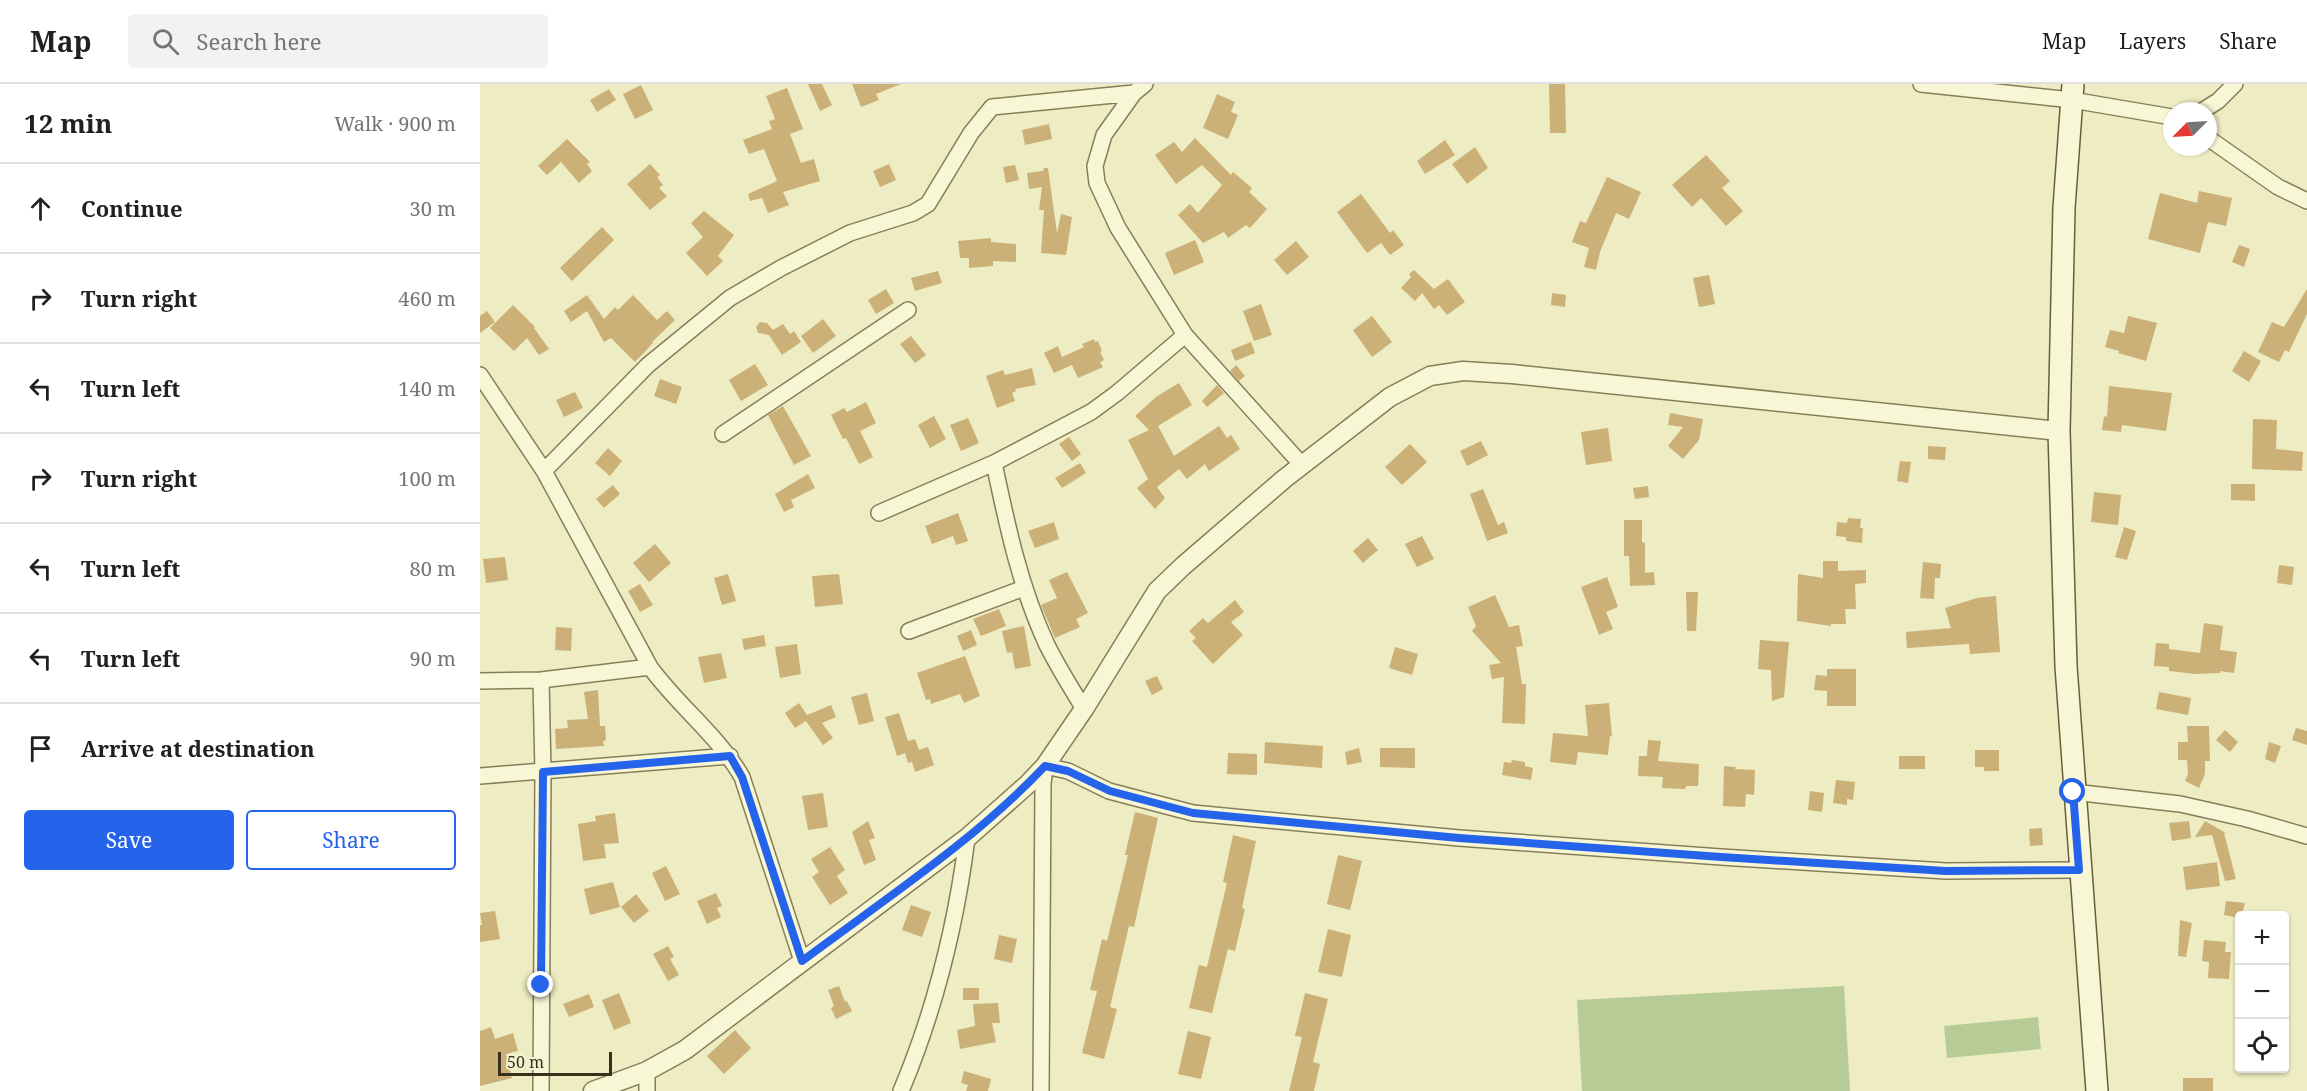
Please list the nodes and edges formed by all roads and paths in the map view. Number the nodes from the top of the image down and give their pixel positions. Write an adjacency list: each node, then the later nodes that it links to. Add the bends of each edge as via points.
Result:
1 (1921, 84): 4 (street)
2 (2235, 84): 5 (street)
3 (1140, 88): 10 (street, via 1104,135 1095,166 1097,183 1118,228); 16 (street, via 992,107 971,133 928,204 913,213 850,233 730,298 648,366)
4 (2072, 92): 6 (street); 12 (main road, via 2064,208)
5 (2216, 102)
6 (2163, 115)
7 (2217, 144): 8 (street, via 2278,187)
8 (2307, 201)
9 (908, 310): 13 (street)
10 (1185, 335): 14 (street, via 1091,412); 15 (street)
11 (480, 375): 16 (street)
12 (2059, 431): 15 (street, via 1462,371 1430,376 1390,397); 28 (main road)
13 (723, 434)
14 (994, 463): 17 (street); 18 (street)
15 (1302, 465): 23 (street, via 1157,591)
16 (544, 471): 20 (street)
17 (879, 513)
18 (1024, 588): 19 (street); 23 (street, via 1047,644)
19 (909, 631)
20 (650, 667): 21 (street); 24 (street, via 667,691)
21 (541, 680): 22 (street); 26 (street)
22 (480, 681)
23 (1084, 709): 25 (street)
24 (730, 756): 26 (street); 32 (street, via 742,777)
25 (1045, 766): 30 (street); 31 (street, via 1068,771 1110,791 1193,813 1721,857 1946,871); 38 (street)
26 (543, 772): 27 (street); 34 (street)
27 (480, 776)
28 (2073, 792): 29 (street, via 2180,804); 31 (main road)
29 (2307, 836)
30 (967, 838): 32 (street); 37 (street, via 950,943)
31 (2079, 870): 39 (main road)
32 (802, 961): 33 (street, via 685,1050)
33 (647, 1071): 35 (street); 36 (street)
34 (541, 1091)
35 (594, 1091)
36 (647, 1091)
37 (901, 1091)
38 (1041, 1091)
39 (2097, 1091)

